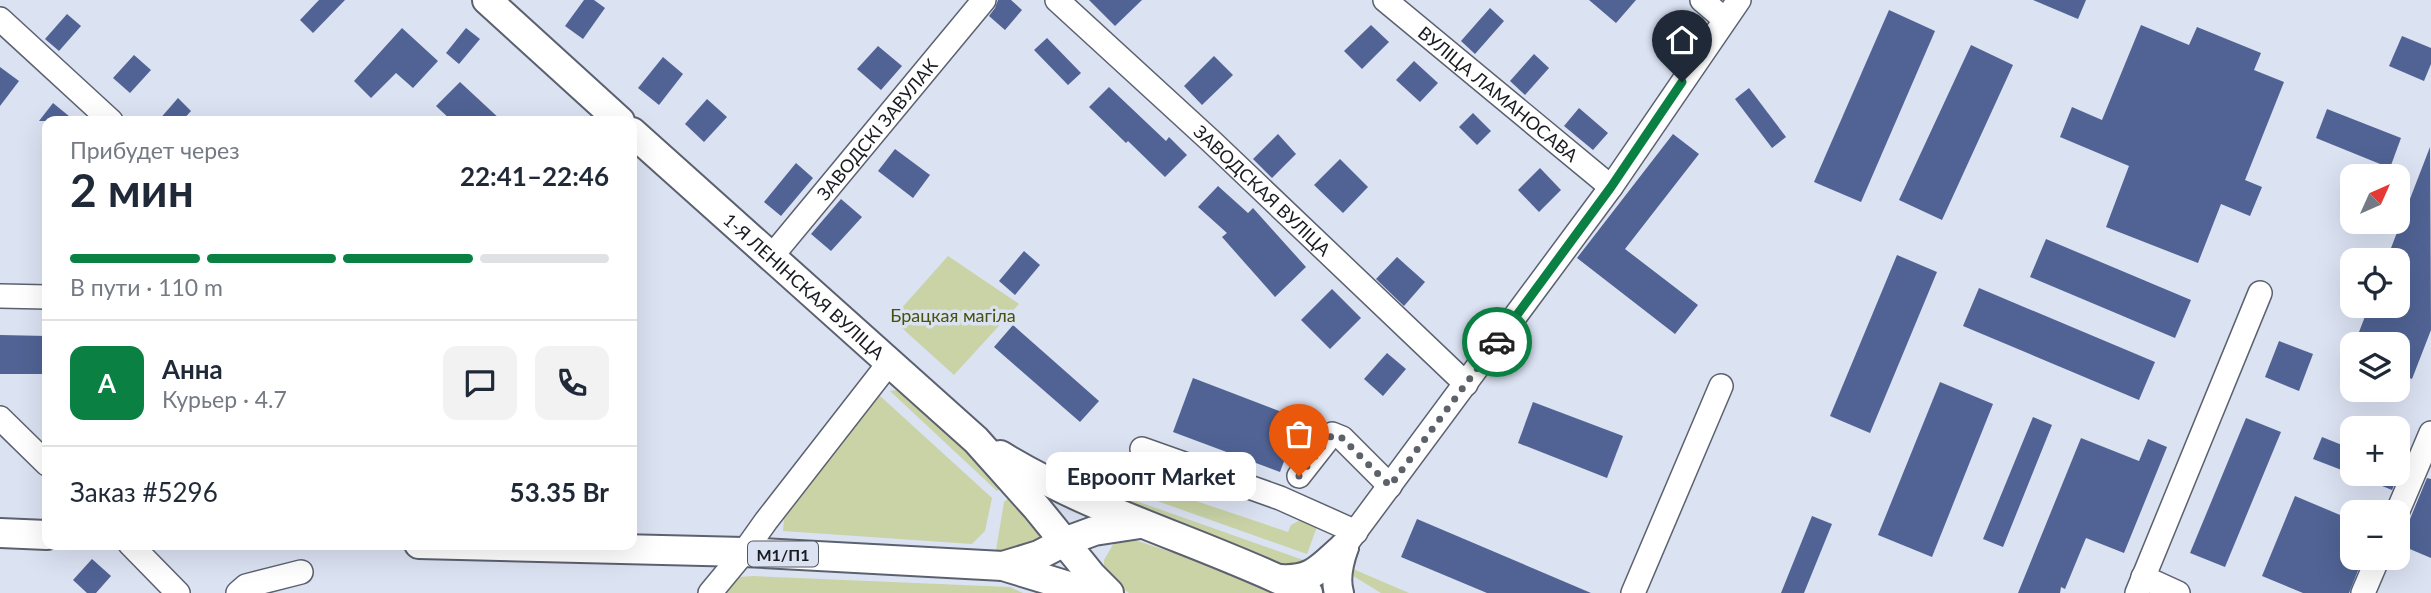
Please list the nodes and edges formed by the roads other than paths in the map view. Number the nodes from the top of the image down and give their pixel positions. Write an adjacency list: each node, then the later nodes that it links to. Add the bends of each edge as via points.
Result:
1 (487, 0): 10 (main road)
2 (984, 0): 13 (street, ЗАВОДСКІ ЗАВУЛАК)
3 (1057, 0): 18 (street, ЗАВОДСКАЯ ВУЛІЦА)
4 (1385, 0): 12 (street, ВУЛІЦА ЛАМАНОСАВА)
5 (1702, 0): 8 (street)
6 (1739, 0): 8 (street)
7 (0, 19): 9 (street)
8 (1724, 19): 12 (street)
9 (106, 116)
10 (615, 116)
11 (637, 136): 13 (main road, 1-Я ЛЕНІНСКАЯ ВУЛІЦА)
12 (1611, 187): 18 (street)
13 (771, 257): 17 (main road, 1-Я ЛЕНІНСКАЯ ВУЛІЦА)
14 (2260, 293): 40 (street)
15 (0, 296): 16 (street)
16 (42, 297)
17 (889, 363): 22 (main road, 1-Я ЛЕНІНСКАЯ ВУЛІЦА); 35 (street)
18 (1466, 384): 26 (street)
19 (1721, 386): 47 (street)
20 (0, 418): 24 (street)
21 (2431, 433): 27 (street)
22 (976, 440): 28 (main road); 32 (main road)
23 (1142, 449): 31 (street, via 1291,503)
24 (42, 459)
25 (1299, 476): 26 (street, via 1332,435 1342,438)
26 (1390, 486): 31 (street)
27 (2403, 500)
28 (1128, 525): 32 (main road, М1/П1); 39 (main road); 41 (main road, via 1106,533 1092,554)
29 (0, 533): 30 (main road)
30 (42, 535)
31 (1350, 539): 39 (main road, via 1311,575); 46 (main road, via 1339,561)
32 (1064, 542): 36 (main road, М1/П1); 41 (main road)
33 (637, 548): 35 (main road, М1/П1)
34 (136, 550): 42 (street)
35 (744, 552): 36 (main road, М1/П1); 44 (street)
36 (1003, 566): 41 (main road, М1/П1)
37 (2373, 570): 49 (street)
38 (301, 572): 43 (street, via 246,586)
39 (1280, 579): 45 (main road)
40 (2140, 585): 48 (street)
41 (1099, 589)
42 (178, 593)
43 (238, 593)
44 (710, 593)
45 (1308, 593)
46 (1339, 593)
47 (1633, 593)
48 (2178, 593)
49 (2363, 593)

